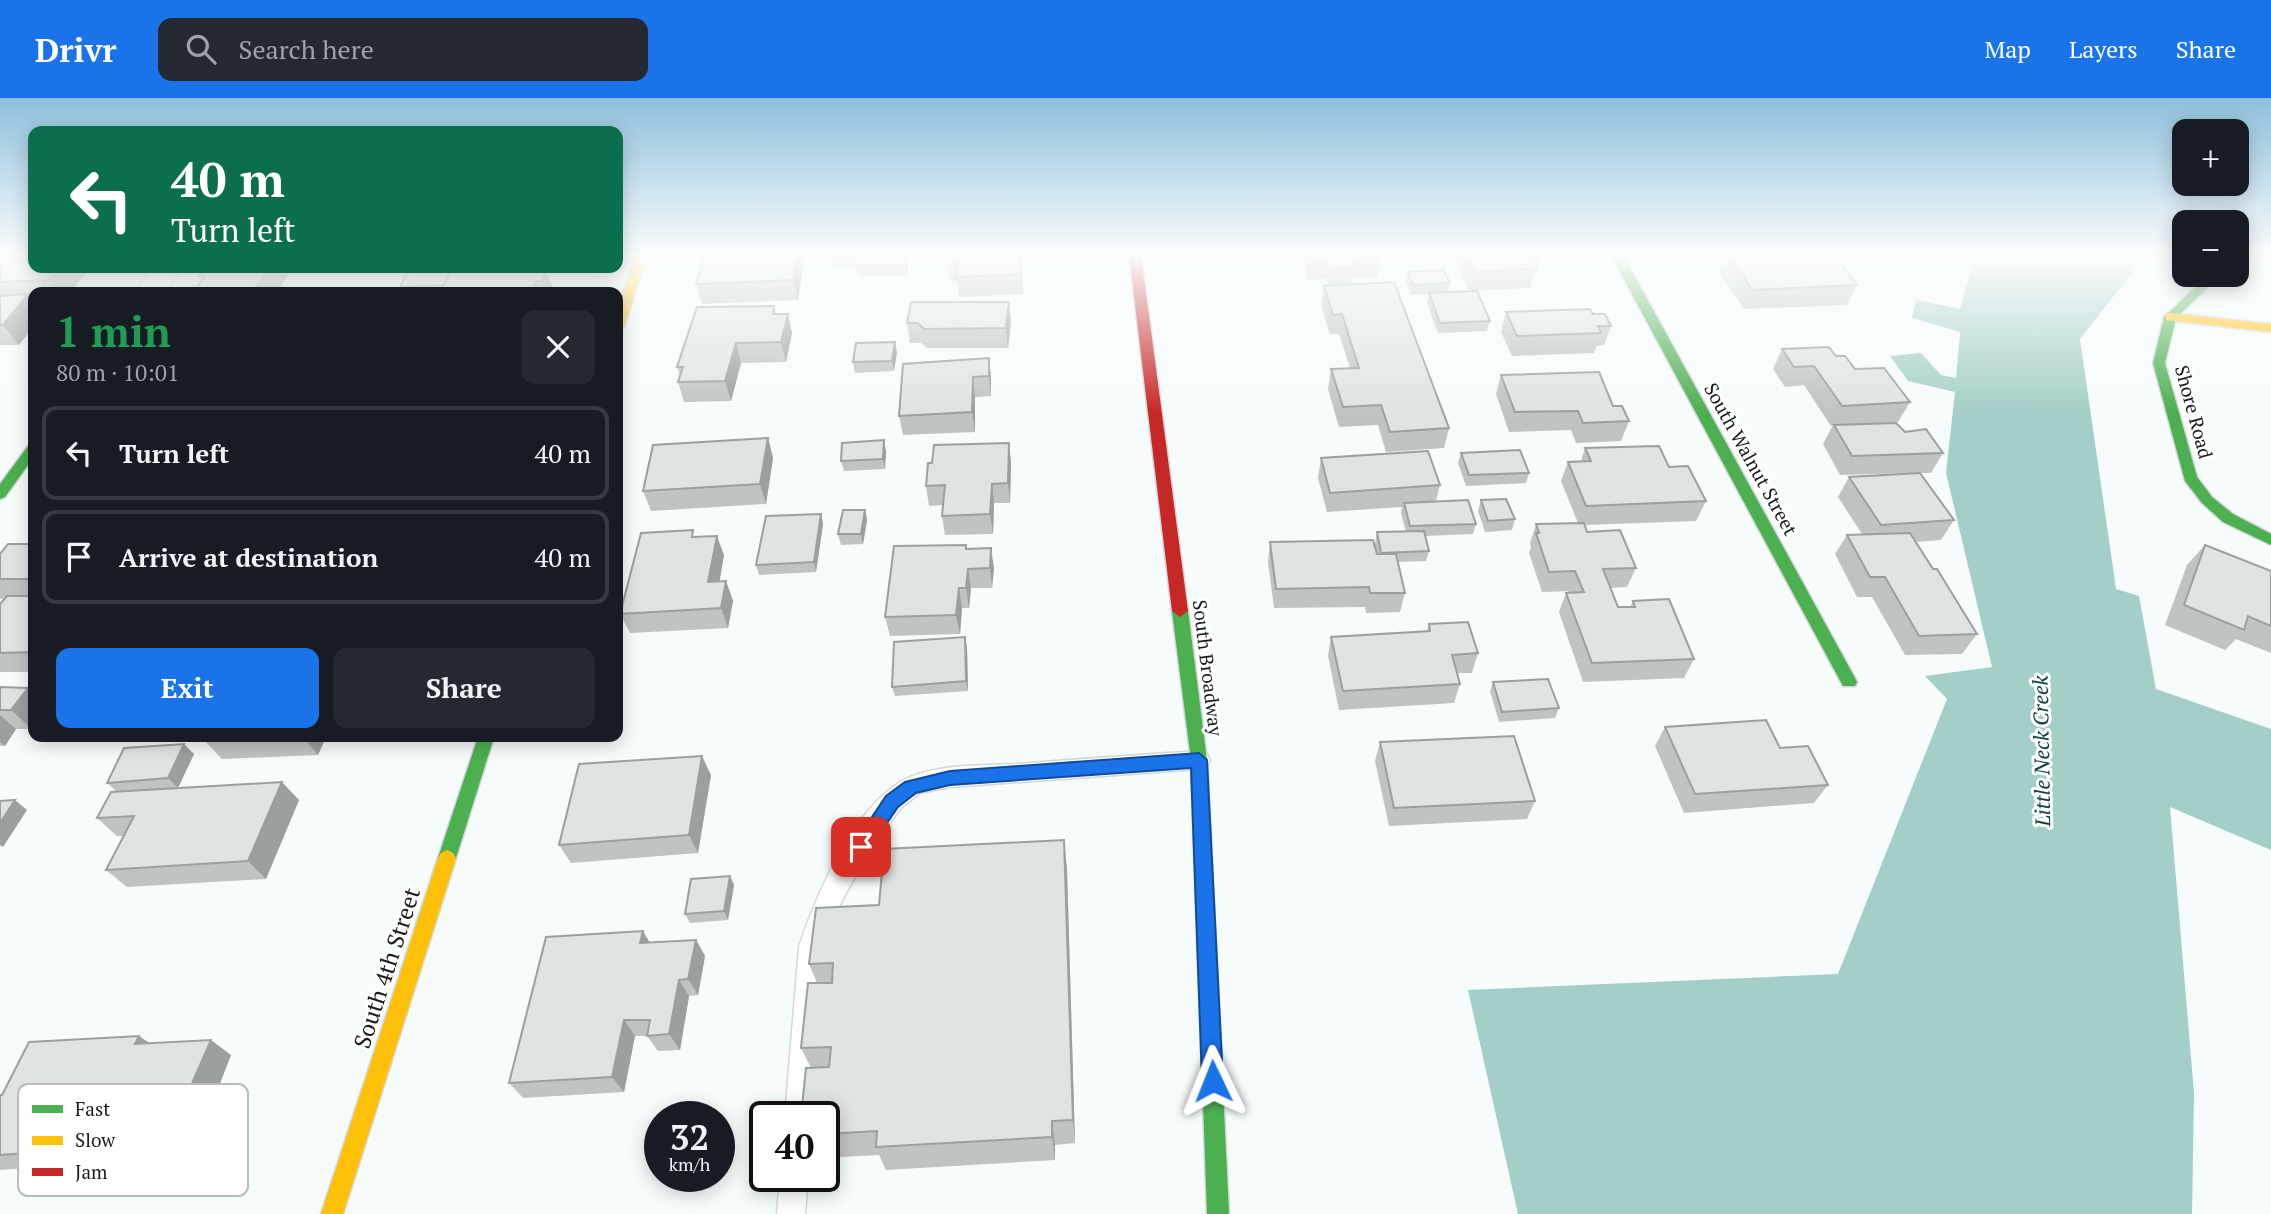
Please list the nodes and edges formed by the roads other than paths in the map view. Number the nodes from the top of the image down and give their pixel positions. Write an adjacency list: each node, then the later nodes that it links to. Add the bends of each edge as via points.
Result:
1 (1142, 307): 11 (street, South Broadway)
2 (1645, 307): 9 (street, South Walnut Street)
3 (2181, 307): 4 (street)
4 (2171, 317): 5 (street); 8 (street, Shore Road, via 2159,363 2190,478 2228,519)
5 (2271, 328)
6 (28, 456): 7 (street)
7 (0, 494)
8 (2271, 540)
9 (1849, 682)
10 (484, 742): 14 (street, South 4th Street)
11 (1199, 760): 12 (lane, via 950,778 911,787 892,801 818,920); 16 (street, South Broadway)
12 (799, 1101)
13 (792, 1192): 15 (lane)
14 (332, 1214)
15 (791, 1214)
16 (1218, 1214)

